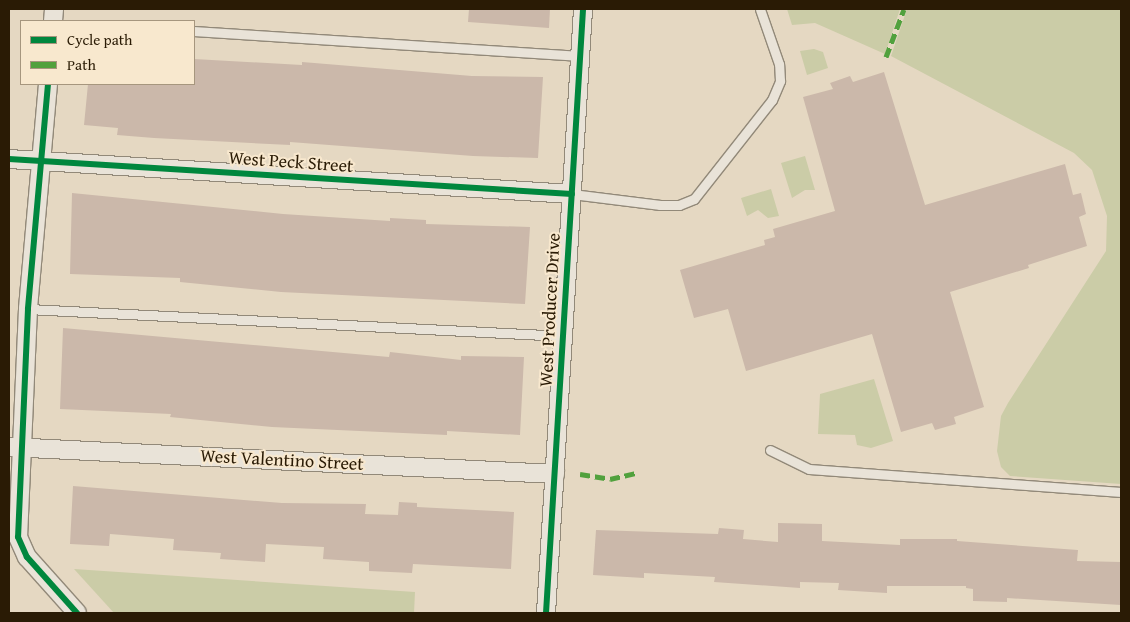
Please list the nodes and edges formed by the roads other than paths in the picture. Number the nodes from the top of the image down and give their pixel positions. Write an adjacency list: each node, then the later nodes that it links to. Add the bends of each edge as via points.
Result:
1 (583, 9): 4 (street, West Producer Drive)
2 (760, 9): 8 (lane, via 779,64 780,81 772,100 694,199 679,205)
3 (195, 32): 4 (lane)
4 (580, 56): 8 (street, West Producer Drive)
5 (48, 85): 7 (street)
6 (9, 160): 7 (street, West Peck Street)
7 (42, 162): 8 (street, West Peck Street); 9 (street)
8 (572, 194): 10 (street, West Producer Drive)
9 (28, 309): 10 (lane); 11 (street)
10 (564, 336): 13 (street, West Producer Drive)
11 (16, 447): 13 (street, West Valentino Street); 15 (street, via 18,537 27,557)
12 (770, 450): 14 (lane, via 809,469)
13 (555, 474): 16 (street, West Producer Drive)
14 (1121, 492)
15 (77, 613)
16 (546, 613)

